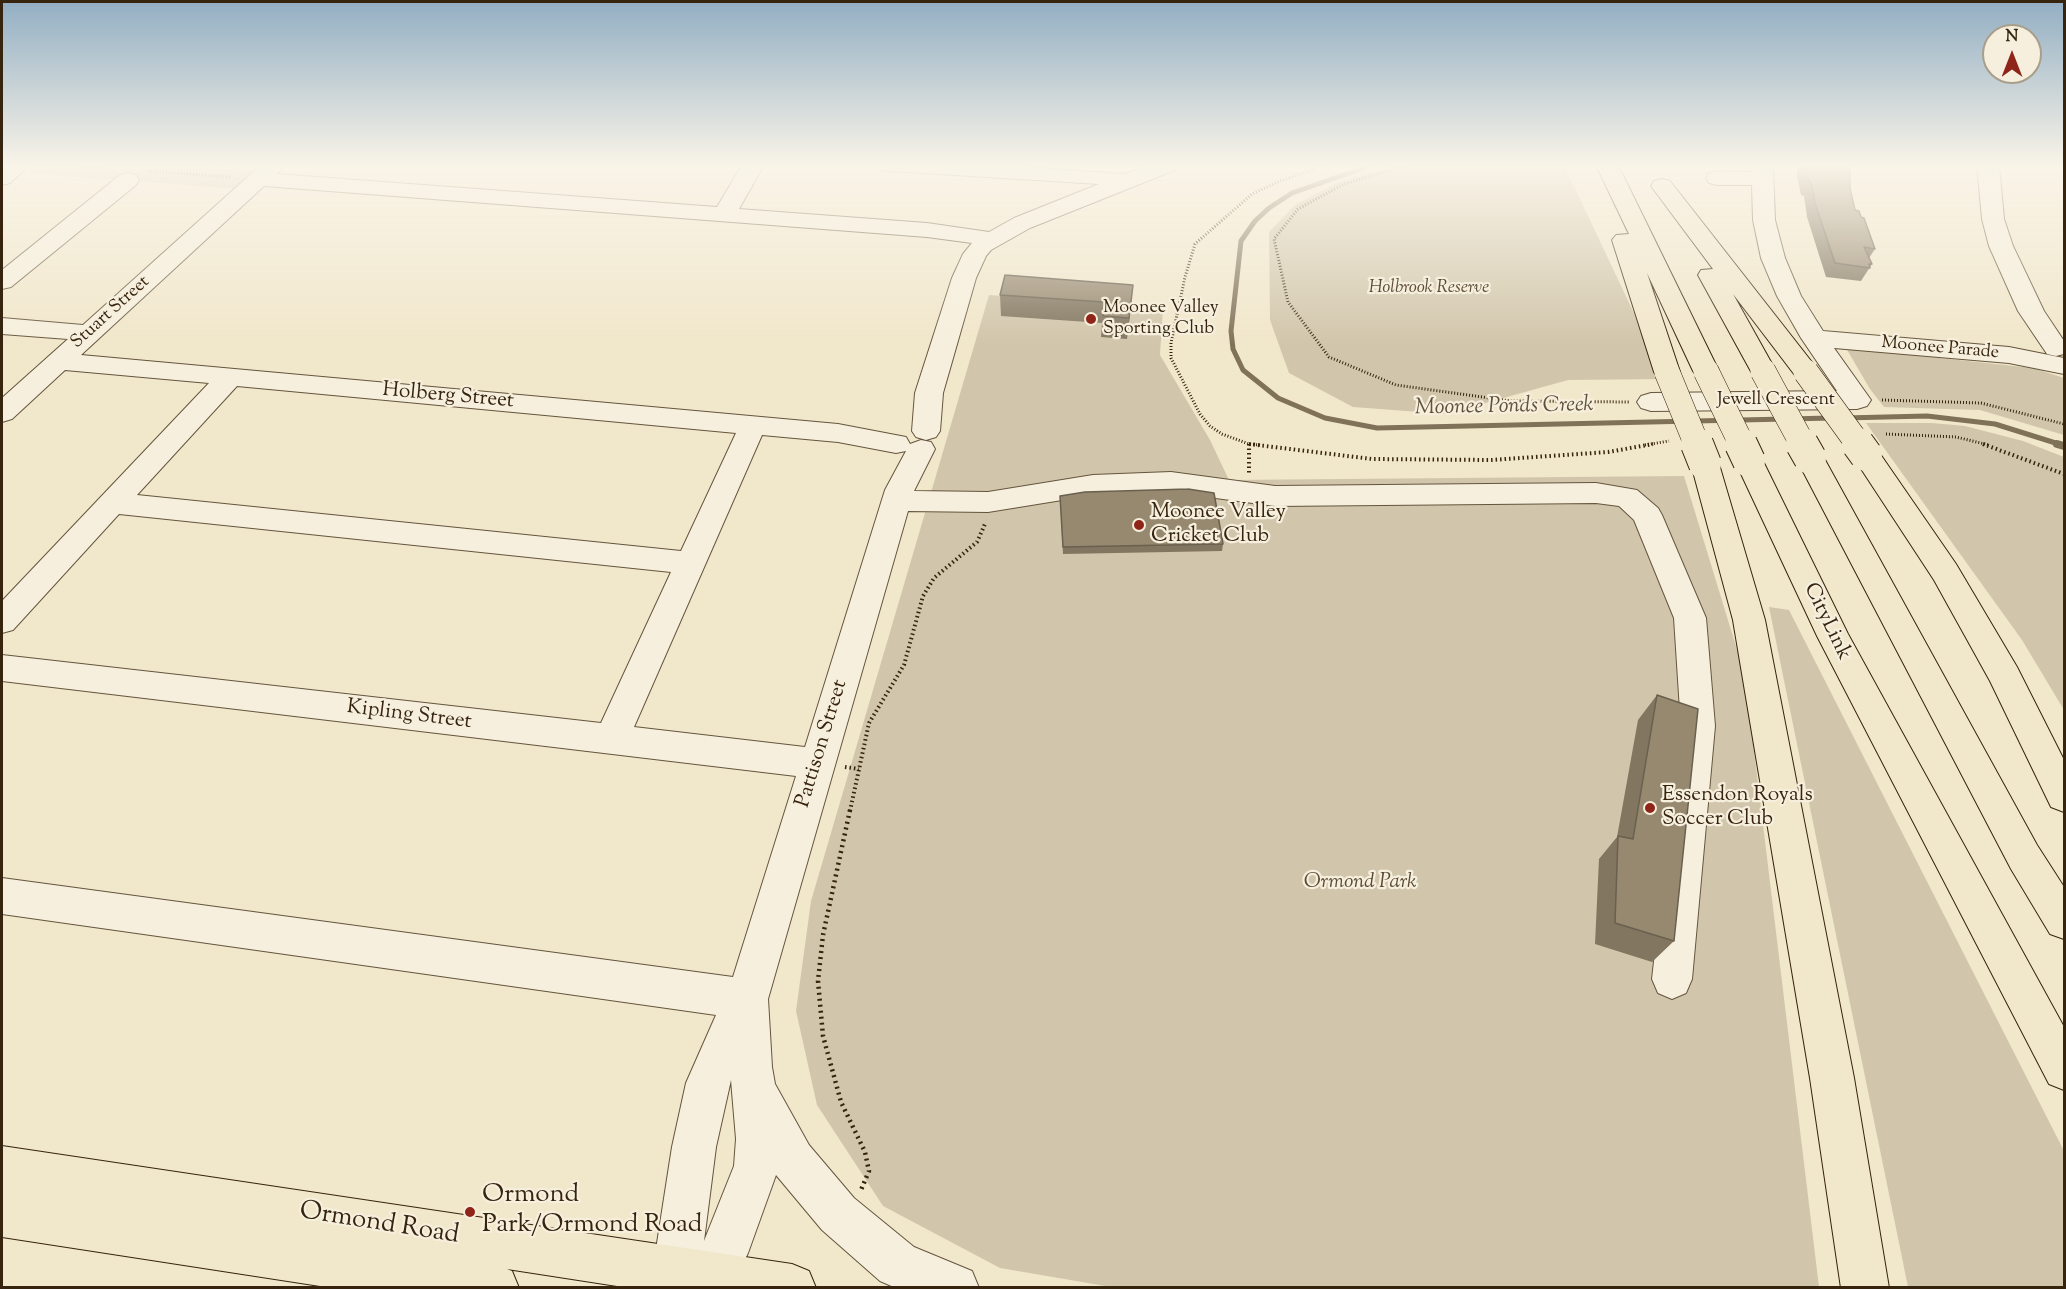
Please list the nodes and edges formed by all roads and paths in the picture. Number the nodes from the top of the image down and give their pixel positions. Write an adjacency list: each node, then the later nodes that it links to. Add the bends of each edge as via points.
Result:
1 (72, 225): 14 (street)
2 (208, 225): 16 (street, Stuart Street)
3 (861, 225): 13 (street)
4 (1018, 225): 13 (street, Pattison Street)
5 (1216, 225): 27 (path, via 1195,244 1171,343 1171,358 1200,414 1222,434 1249,444 1382,459 1491,460 1608,452)
6 (1285, 225): 22 (path, via 1274,239 1288,302 1329,357 1396,385 1511,401)
7 (1618, 225): 52 (main road, bridge, via 1666,372 1705,464 1749,620 1832,1078)
8 (1636, 225): 43 (main road, CityLink, bridge, via 1833,636)
9 (1684, 225): 40 (main road, bridge, via 2024,857)
10 (1694, 225): 28 (main road, bridge, via 1806,372)
11 (1765, 225): 17 (street, Jewell Crescent, via 1773,258 1789,296)
12 (1995, 225): 18 (street, via 2031,311)
13 (992, 239): 26 (street, Pattison Street, via 969,265 929,393)
14 (2, 282)
15 (2, 326): 16 (street)
16 (90, 333): 19 (street, Stuart Street)
17 (1814, 338): 18 (street, Moonee Parade); 21 (street, Jewell Crescent)
18 (2060, 357)
19 (59, 361): 20 (street, Holberg Street); 23 (street, Stuart Street)
20 (230, 376): 25 (street, Holberg Street); 32 (street)
21 (1857, 400): 22 (street, Jewell Crescent); 24 (path, via 1981,403)
22 (1651, 402)
23 (2, 413)
24 (2064, 424)
25 (753, 425): 26 (street, Holberg Street); 33 (street)
26 (909, 439): 30 (street, Pattison Street)
27 (1675, 440)
28 (1874, 445): 29 (path, via 1956,437); 38 (main road, via 2005,676)
29 (2064, 474)
30 (898, 495): 31 (street); 37 (street, Pattison Street)
31 (988, 502): 41 (street, via 1094,485 1171,482 1275,496 1596,493 1627,497 1647,515 1690,618 1698,726); 47 (path, via 976,542 933,578 923,596 904,665 869,723 823,935 818,981 823,1035 841,1102 865,1152 869,1171 864,1186)
32 (111, 503): 33 (street); 34 (street)
33 (691, 563): 36 (street)
34 (2, 621)
35 (2, 668): 36 (street, Kipling Street)
36 (611, 740): 37 (street, Kipling Street)
37 (817, 763): 42 (street, Pattison Street)
38 (2064, 796)
39 (2, 896): 42 (street)
40 (2064, 921)
41 (1672, 979)
42 (747, 999): 44 (street, Pattison Street); 48 (street, Pattison Street, via 708,1083 694,1146)
43 (2064, 1069)
44 (754, 1088): 47 (street, Pattison Street, via 793,1161); 48 (street, Pattison Street, via 757,1166 724,1253)
45 (2, 1169): 48 (main road, Ormond Road)
46 (2, 1214): 49 (main road, Ormond Road)
47 (837, 1214): 51 (street, Pattison Street, via 897,1264)
48 (690, 1280): 50 (main road, Ormond Road)
49 (495, 1287)
50 (792, 1287)
51 (955, 1287)
52 (1865, 1287)

